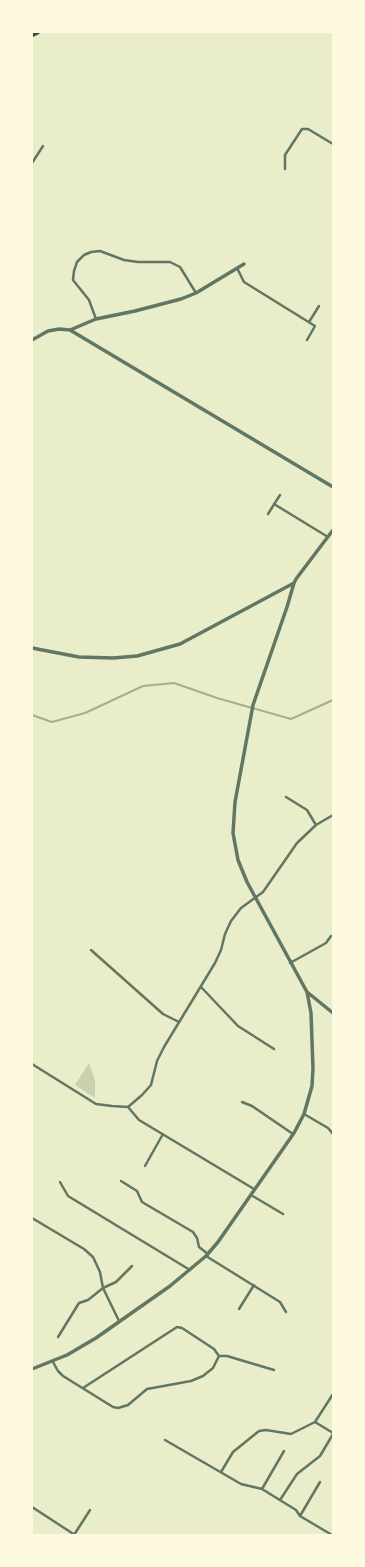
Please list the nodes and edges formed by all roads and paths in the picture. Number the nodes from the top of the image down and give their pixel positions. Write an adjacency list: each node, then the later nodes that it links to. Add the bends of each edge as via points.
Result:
1 (38, 32): 2 (highway)
2 (32, 35)
3 (333, 144): 6 (street, via 308,129 302,129 285,156)
4 (43, 146): 5 (street)
5 (32, 163)
6 (285, 169)
7 (244, 264): 8 (street)
8 (237, 268): 9 (street); 12 (street, via 244,282)
9 (196, 293): 11 (street, via 135,311); 11 (street, via 180,267 170,262 138,262 100,251 91,252 78,262 73,280 89,300)
10 (318, 306): 12 (street)
11 (96, 319): 13 (street)
12 (309, 322): 15 (street, via 315,326)
13 (70, 330): 14 (street, via 48,331); 16 (street)
14 (32, 340)
15 (307, 340)
16 (333, 487)
17 (280, 495): 18 (street)
18 (274, 504): 19 (street); 21 (street)
19 (268, 514)
20 (333, 530): 21 (street)
21 (328, 537): 22 (street)
22 (294, 583): 23 (street, via 180,644 137,656 79,657); 27 (street, via 253,705 235,802 233,833 238,860)
23 (32, 648)
24 (286, 797): 26 (street, via 307,810)
25 (333, 815): 26 (street)
26 (316, 826): 27 (street, via 297,843 272,881)
27 (255, 898): 30 (street); 31 (street, via 241,908 231,921 221,950)
28 (331, 936): 30 (street, via 326,943)
29 (91, 950): 34 (street, via 163,1014)
30 (290, 963): 32 (street)
31 (201, 987): 34 (street); 35 (street, via 238,1026)
32 (307, 992): 33 (street); 39 (street, via 311,1013 313,1068 312,1086)
33 (333, 1013)
34 (178, 1022): 38 (street, via 157,1061 151,1085)
35 (274, 1049)
36 (32, 1064): 38 (street, via 96,1104)
37 (242, 1102): 41 (street)
38 (128, 1106): 40 (street, via 139,1120)
39 (304, 1114): 41 (street); 42 (street, via 328,1128)
40 (163, 1134): 43 (street); 46 (street)
41 (293, 1134): 46 (street)
42 (333, 1134)
43 (145, 1166)
44 (121, 1181): 50 (street, via 137,1191 142,1202 193,1232 199,1247)
45 (60, 1182): 52 (street, via 68,1196)
46 (255, 1189): 47 (street)
47 (251, 1195): 48 (street); 50 (street)
48 (283, 1214)
49 (32, 1218): 54 (street, via 93,1257 100,1272)
50 (207, 1255): 52 (street); 53 (street)
51 (132, 1266): 54 (street, via 116,1282)
52 (190, 1270): 57 (street)
53 (254, 1285): 55 (street); 56 (street, via 280,1302)
54 (103, 1288): 57 (street); 58 (street, via 88,1300 79,1303)
55 (239, 1309)
56 (286, 1312)
57 (120, 1321): 60 (street, via 80,1348)
58 (58, 1337)
59 (219, 1356): 62 (street); 63 (street, via 212,1368 203,1376 191,1381 147,1389 122,1408 113,1407); 63 (street, via 214,1349 177,1327)
60 (53, 1362): 61 (street); 63 (street, via 63,1376)
61 (32, 1369)
62 (274, 1370)
63 (82, 1388)
64 (333, 1394): 65 (street)
65 (315, 1422): 66 (street); 69 (street, via 291,1434 259,1431 233,1452)
66 (333, 1433): 72 (street, via 320,1456 297,1474)
67 (165, 1440): 69 (street)
68 (284, 1451): 71 (street)
69 (220, 1472): 71 (street, via 241,1484)
70 (320, 1482): 75 (street)
71 (262, 1489): 72 (street)
72 (280, 1500): 75 (street, via 296,1510)
73 (32, 1507): 76 (street)
74 (90, 1510): 76 (street)
75 (300, 1516): 77 (street)
76 (74, 1535)
77 (332, 1535)

